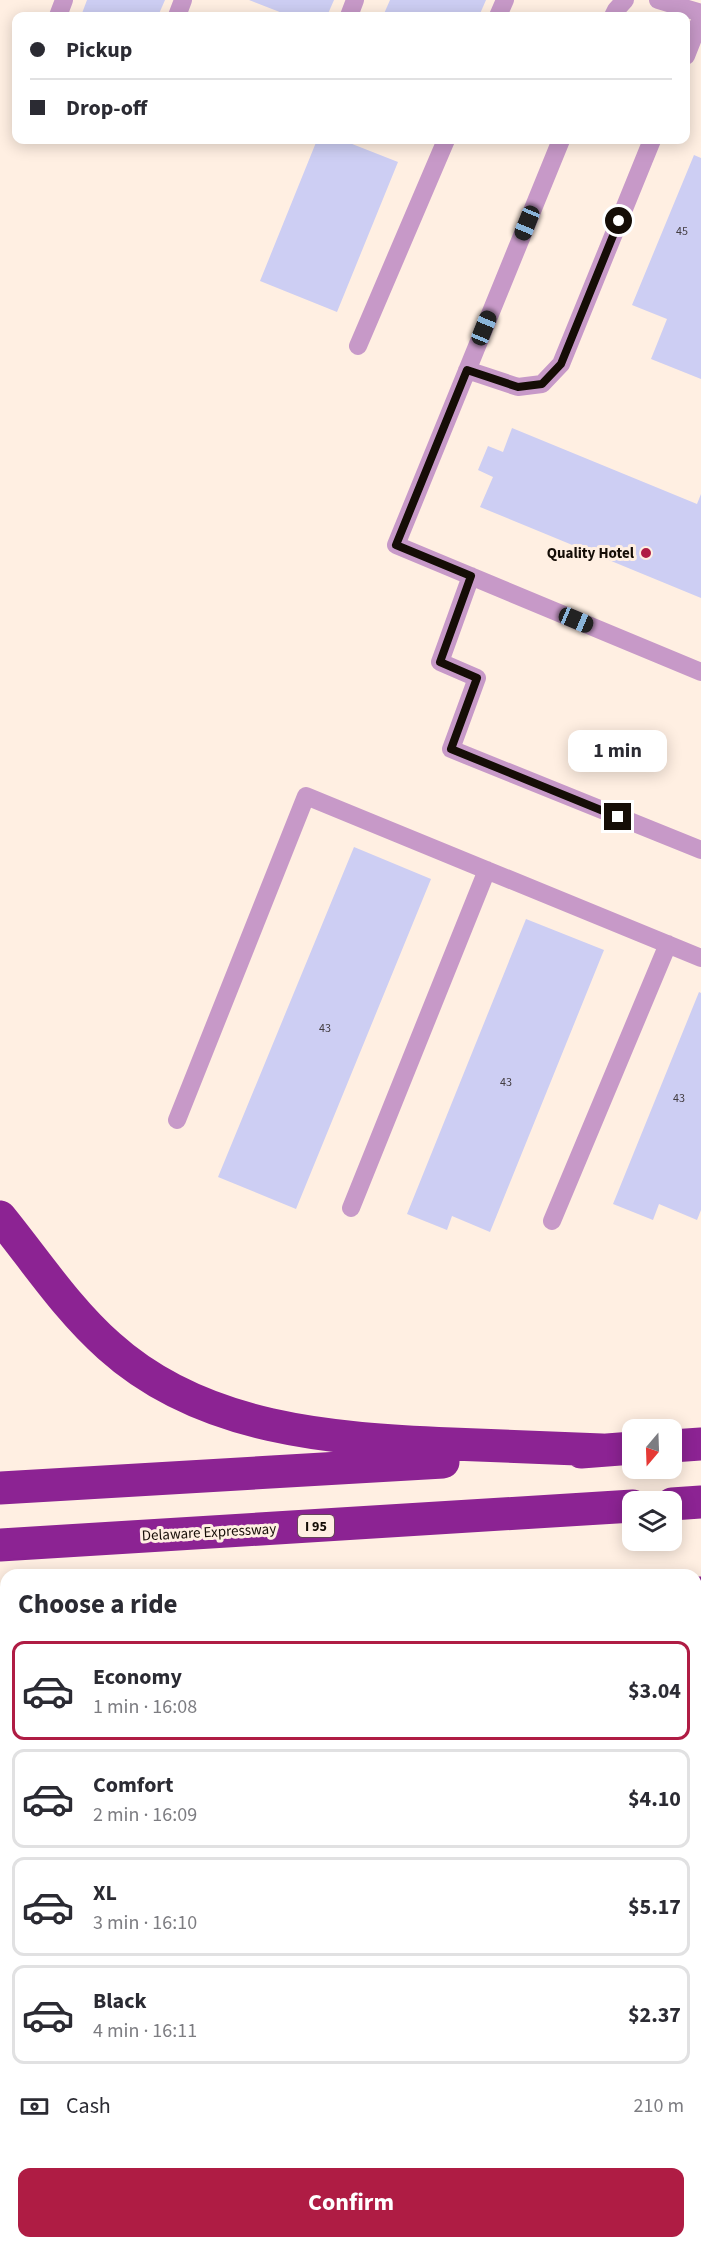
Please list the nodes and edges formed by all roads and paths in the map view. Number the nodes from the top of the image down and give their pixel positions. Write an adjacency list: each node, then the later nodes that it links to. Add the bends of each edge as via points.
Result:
1 (625, 0): 3 (lane)
2 (658, 0): 4 (lane)
3 (615, 12)
4 (701, 13)
5 (701, 18): 6 (lane)
6 (690, 46)
7 (444, 144): 10 (lane)
8 (559, 144): 11 (lane)
9 (650, 144): 11 (lane, via 561,364 542,384 518,387)
10 (358, 346)
11 (467, 370): 12 (lane, via 396,545)
12 (471, 576): 13 (lane); 14 (lane, via 440,662 477,678 451,749)
13 (701, 672)
14 (701, 850)
15 (487, 870): 16 (lane); 18 (lane, via 306,796); 19 (lane)
16 (668, 945): 17 (lane); 21 (lane)
17 (701, 958)
18 (177, 1120)
19 (351, 1209)
20 (0, 1217): 24 (highway, via 71,1306 109,1346 158,1382 211,1408 289,1429 361,1438)
21 (552, 1221)
22 (701, 1444): 23 (highway)
23 (682, 1445)
24 (618, 1449): 25 (highway)
25 (0, 1488)
26 (701, 1502): 27 (highway)
27 (682, 1503)
28 (622, 1507): 29 (highway, Delaware Expressway / I 95)
29 (0, 1545)

